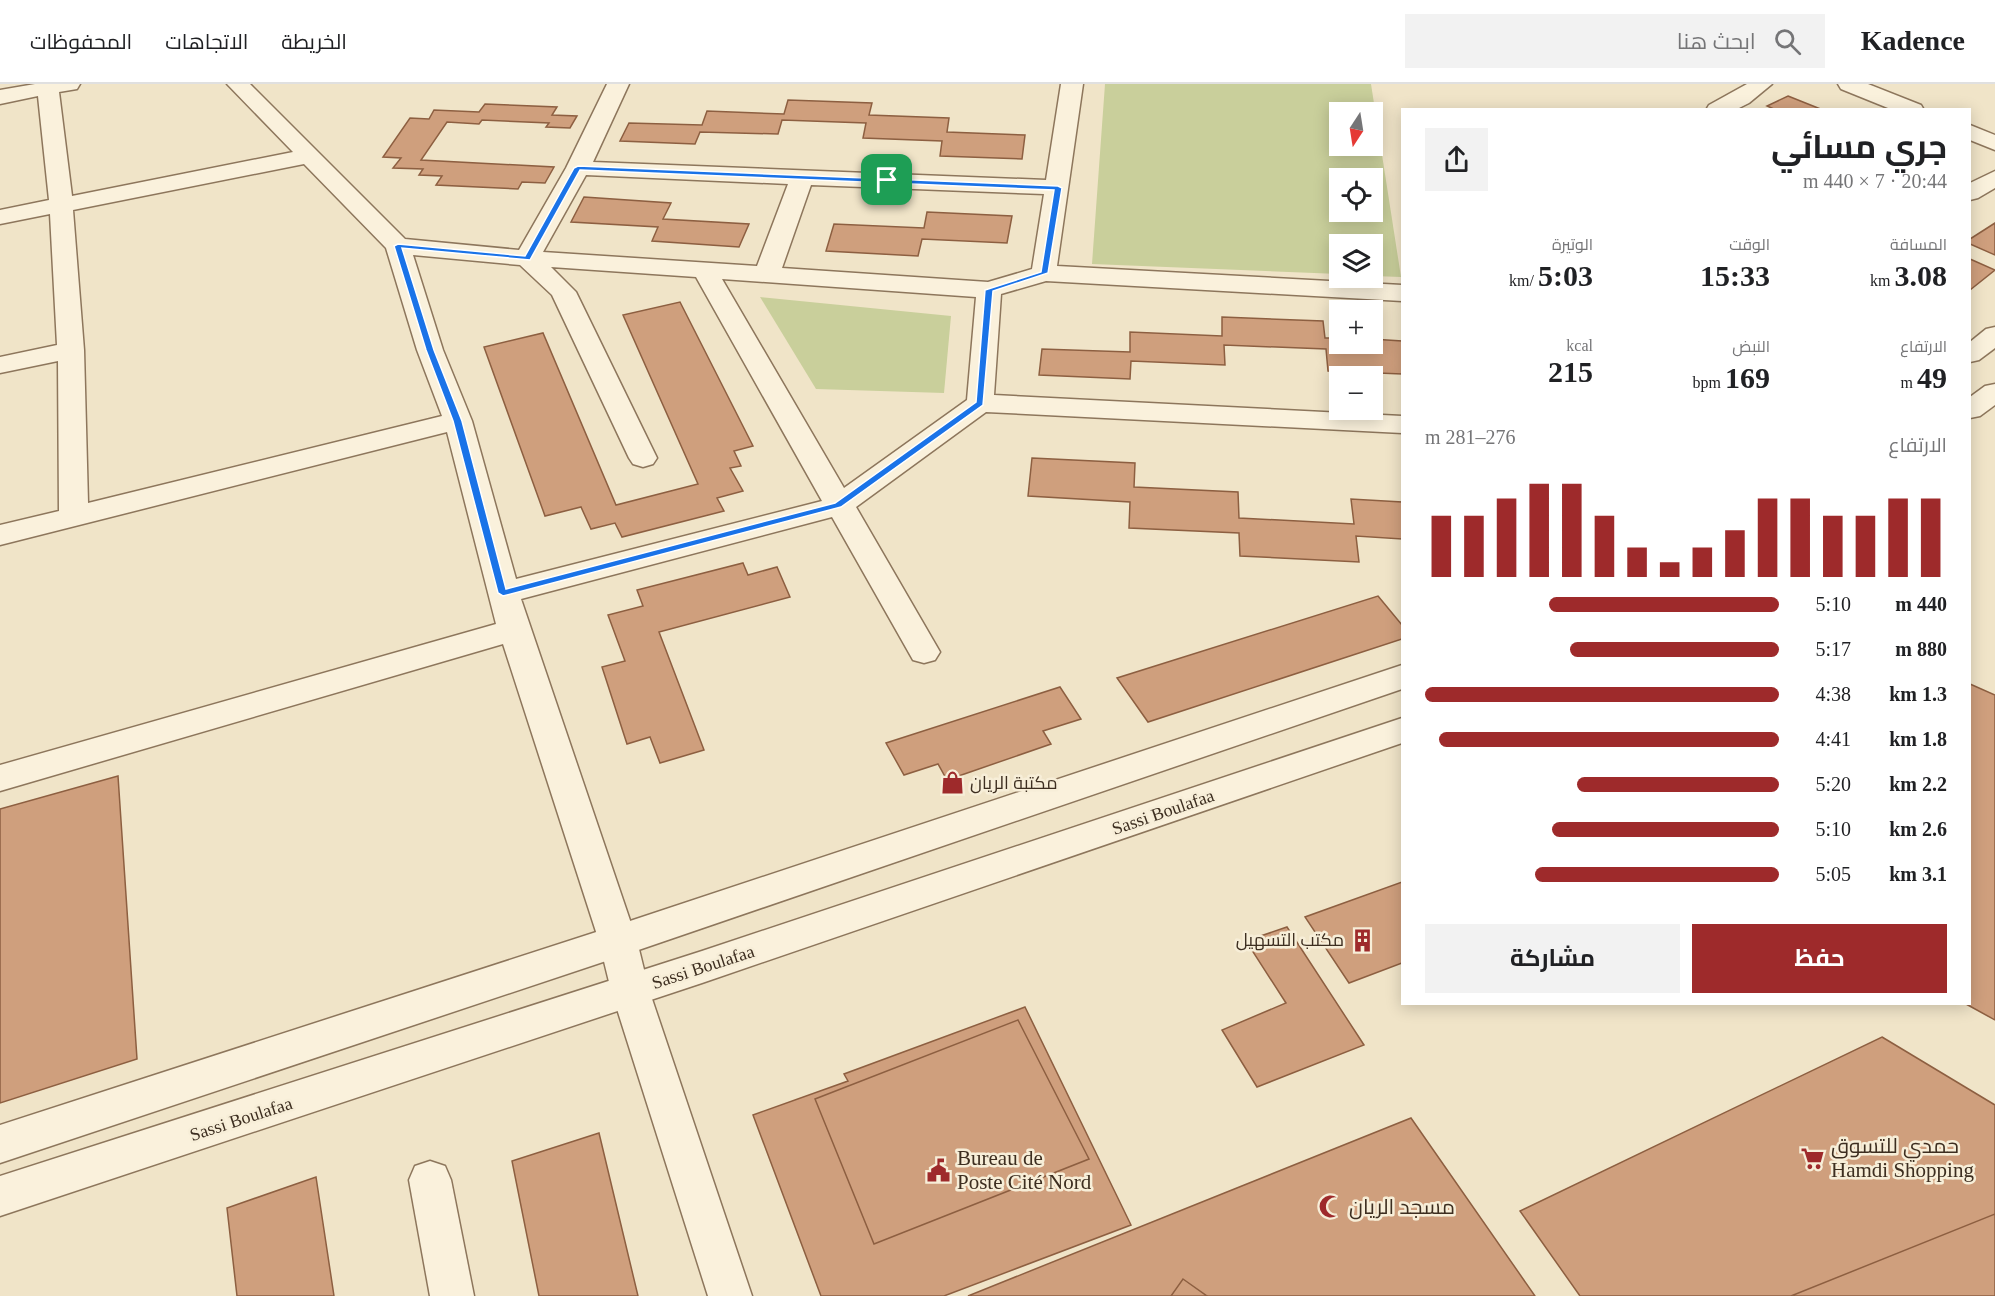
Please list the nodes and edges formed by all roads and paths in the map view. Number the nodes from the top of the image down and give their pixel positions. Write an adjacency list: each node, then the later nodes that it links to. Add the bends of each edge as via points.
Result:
1 (238, 84): 12 (street)
2 (618, 84): 13 (street)
3 (1072, 84): 16 (street)
4 (1761, 84): 8 (street)
5 (1849, 84): 9 (street)
6 (58, 86): 7 (street); 18 (street)
7 (0, 97)
8 (1729, 108)
9 (1908, 108)
10 (1971, 132): 11 (street)
11 (1995, 142)
12 (310, 156): 18 (street); 20 (street)
13 (578, 168): 14 (street); 21 (street)
14 (802, 176): 16 (street); 24 (street)
15 (1995, 178): 17 (street)
16 (1058, 188): 23 (street)
17 (1971, 192)
18 (62, 205): 19 (street); 28 (street)
19 (0, 217)
20 (398, 246): 21 (street); 34 (street, via 430,350)
21 (527, 258): 22 (street); 36 (street, via 563,292)
22 (705, 271): 24 (street); 37 (street)
23 (1044, 273): 25 (street); 26 (street)
24 (767, 274): 25 (street)
25 (989, 290): 32 (street)
26 (1401, 293)
27 (1995, 335): 29 (street)
28 (71, 350): 30 (street); 38 (street)
29 (1971, 353)
30 (0, 365)
31 (1994, 394): 33 (street)
32 (980, 403): 35 (street); 37 (street)
33 (1971, 409)
34 (458, 421): 38 (street); 40 (street)
35 (1401, 425)
36 (643, 458)
37 (838, 506): 40 (street); 42 (street)
38 (74, 517): 39 (street)
39 (0, 535)
40 (503, 593): 41 (street)
41 (514, 630): 45 (street); 46 (street)
42 (924, 652)
43 (1401, 677): 46 (street)
44 (1401, 730): 47 (street, Sassi Boulafaa, via 834,925)
45 (0, 778)
46 (618, 941): 47 (street); 48 (street)
47 (630, 990): 50 (street, Sassi Boulafaa, via 408,1066); 52 (street)
48 (0, 1144)
49 (430, 1179): 51 (street)
50 (0, 1196)
51 (452, 1296)
52 (730, 1296)

